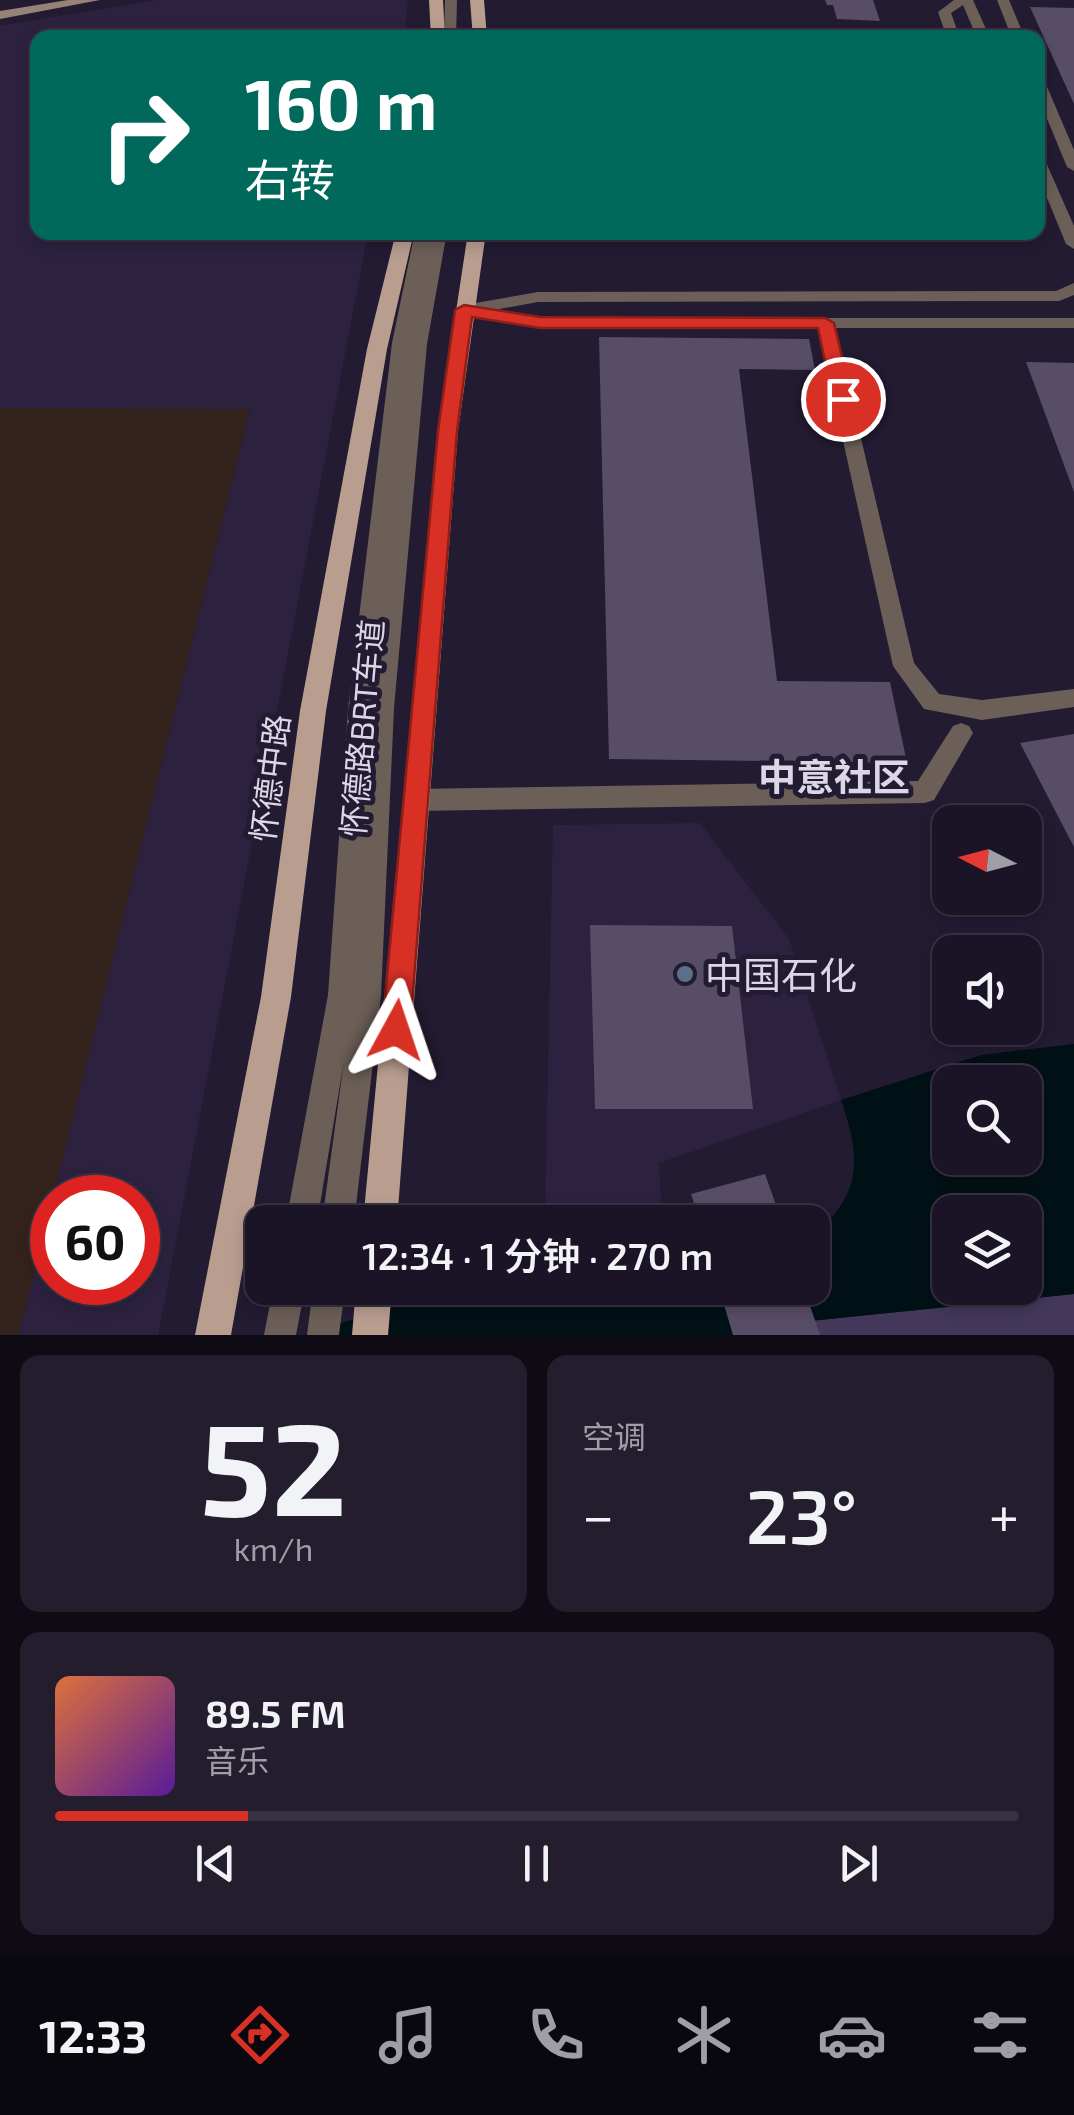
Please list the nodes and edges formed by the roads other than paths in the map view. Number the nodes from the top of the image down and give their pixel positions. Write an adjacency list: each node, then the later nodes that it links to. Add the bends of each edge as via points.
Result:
1 (38, 0): 9 (main road)
2 (92, 0): 10 (main road)
3 (436, 0): 11 (main road)
4 (451, 0): 12 (lane)
5 (462, 0): 13 (lane)
6 (477, 0): 14 (main road)
7 (964, 0): 15 (lane, via 944,12); 16 (lane)
8 (1002, 0): 17 (lane)
9 (0, 6)
10 (0, 15)
11 (438, 30)
12 (450, 30)
13 (462, 30)
14 (479, 30)
15 (951, 30)
16 (980, 30)
17 (1015, 30)
18 (1045, 99): 19 (lane)
19 (1074, 167)
20 (1045, 176): 25 (lane)
21 (403, 240): 39 (main road, 怀德中路, via 313,711 276,997)
22 (421, 240): 33 (lane, 怀德路BRT车道, via 401,343 360,709 342,995)
23 (438, 240): 34 (lane, 怀德路BRT车道, via 416,363 382,708 368,996)
24 (476, 240): 27 (main road)
25 (1074, 244)
26 (1074, 288): 27 (lane, via 1058,296 538,297)
27 (464, 310): 28 (lane, via 540,322); 32 (main road)
28 (825, 323): 29 (lane); 30 (lane, via 904,666 932,702 982,710)
29 (1074, 323)
30 (1074, 698)
31 (961, 733): 32 (lane, via 925,792)
32 (416, 800): 35 (main road)
33 (304, 1205)
34 (340, 1205)
35 (381, 1205)
36 (286, 1305): 38 (lane)
37 (373, 1305): 40 (main road)
38 (281, 1330)
39 (213, 1335)
40 (370, 1335)

